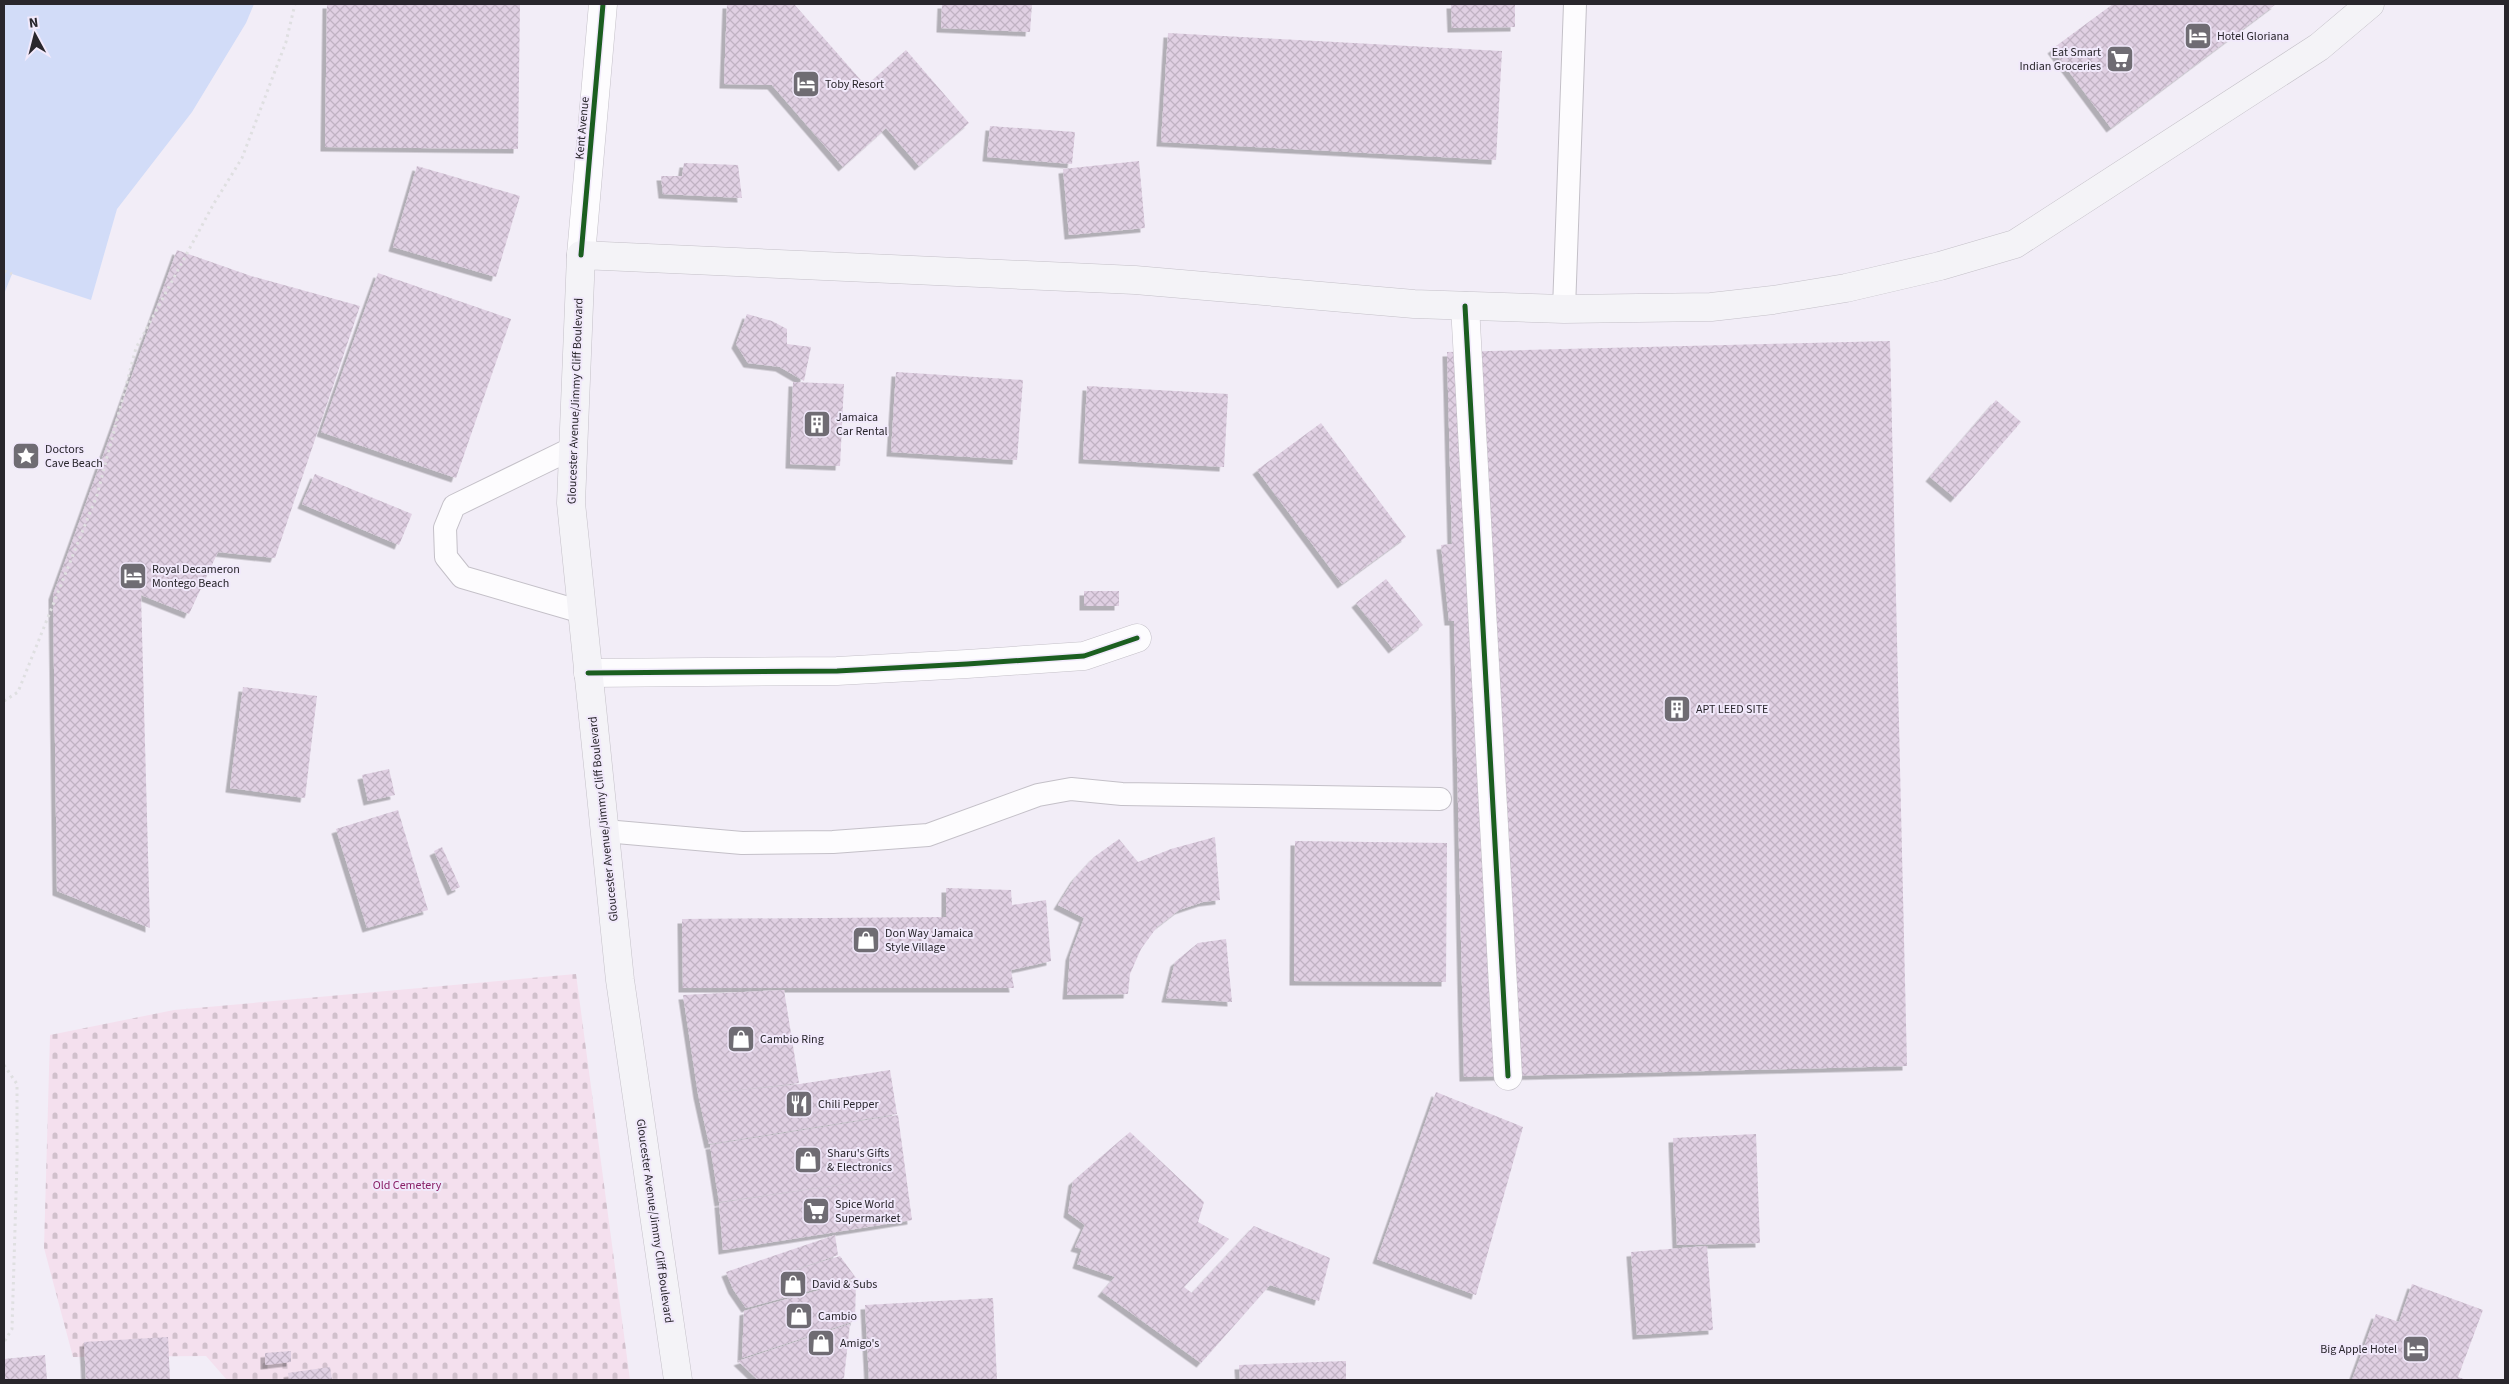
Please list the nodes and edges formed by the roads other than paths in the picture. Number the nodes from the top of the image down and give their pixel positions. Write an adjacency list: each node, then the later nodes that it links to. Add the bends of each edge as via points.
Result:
1 (603, 4): 4 (street, Kent Avenue)
2 (1575, 4): 6 (lane)
3 (2370, 4): 6 (main road, via 2319,47 2015,244 1846,288 1773,300 1711,307)
4 (581, 255): 5 (main road, via 1135,280); 7 (main road, Gloucester Avenue/Jimmy Cliff Boulevard)
5 (1465, 306): 6 (main road); 13 (street)
6 (1564, 309)
7 (573, 448): 8 (main road, Gloucester Avenue/Jimmy Cliff Boulevard, via 571,503); 8 (lane, via 454,506 445,528 446,556 462,577)
8 (582, 612): 10 (main road, Gloucester Avenue/Jimmy Cliff Boulevard)
9 (1137, 638): 10 (street, via 1084,656 837,671)
10 (588, 673): 12 (main road, Gloucester Avenue/Jimmy Cliff Boulevard)
11 (1440, 799): 12 (lane, via 1122,794 1071,789 1038,795 928,835 833,842 742,843)
12 (605, 830): 14 (main road, Gloucester Avenue/Jimmy Cliff Boulevard, via 620,980)
13 (1508, 1076)
14 (678, 1380)

